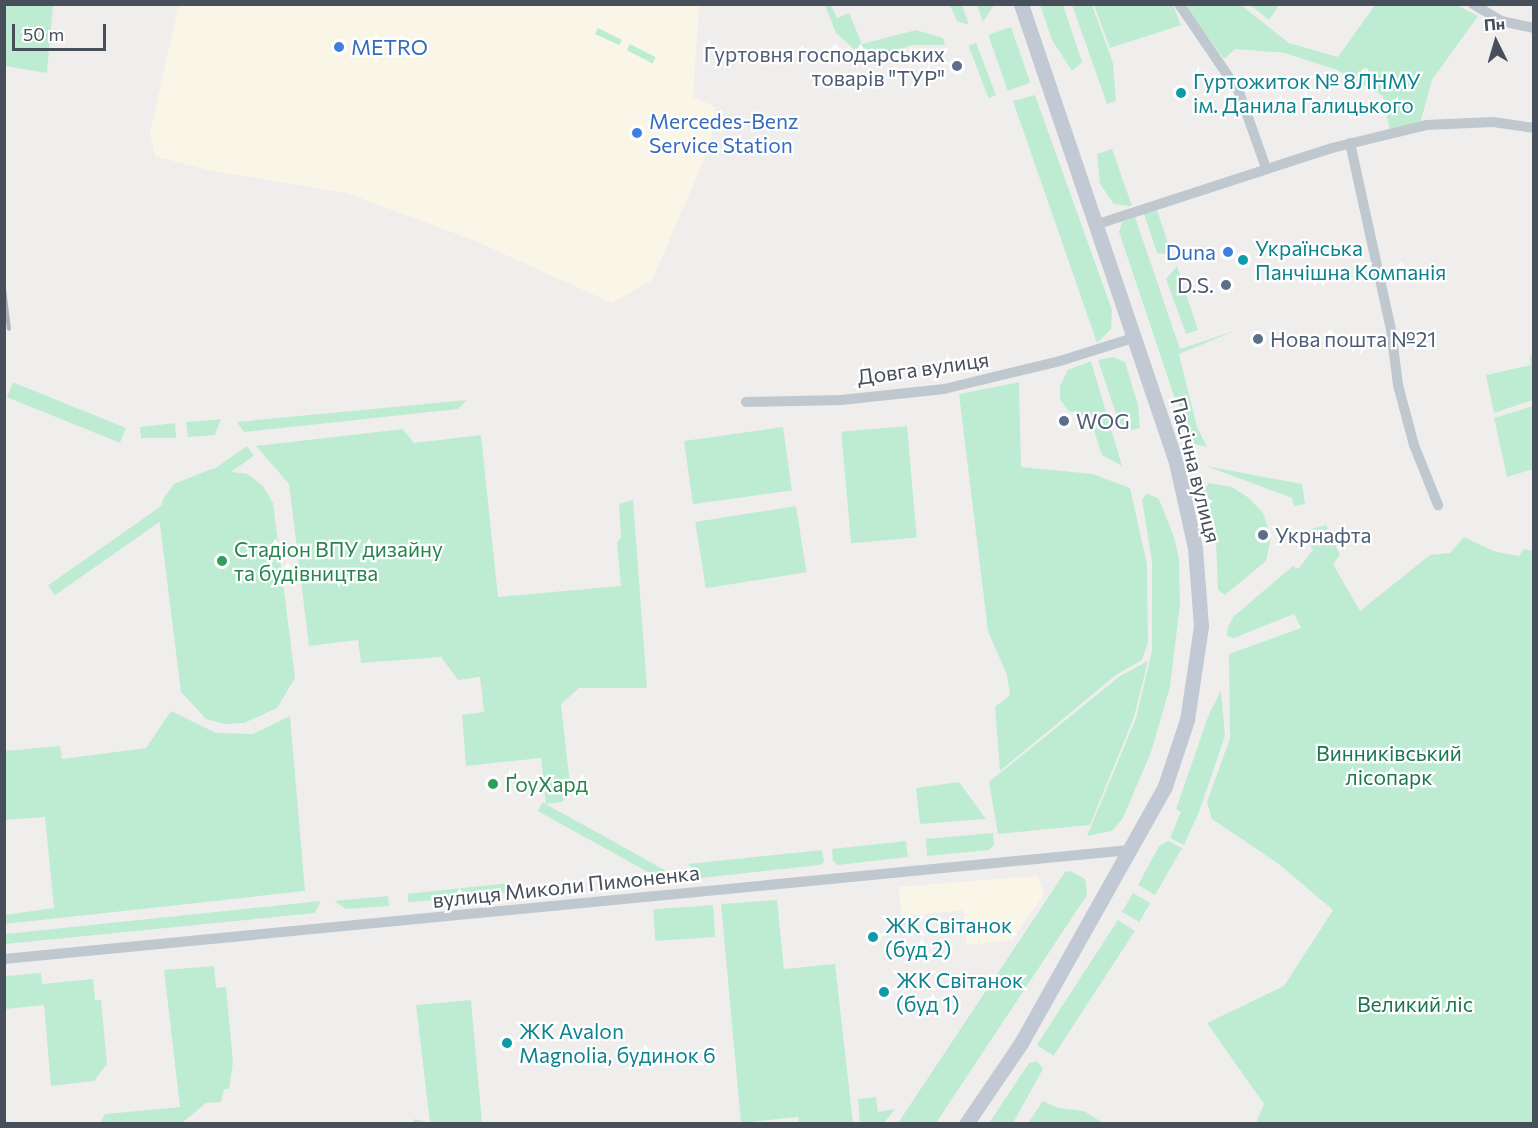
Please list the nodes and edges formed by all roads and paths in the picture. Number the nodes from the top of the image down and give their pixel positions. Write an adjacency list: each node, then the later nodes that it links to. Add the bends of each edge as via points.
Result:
1 (1021, 4): 8 (main road, Пасічна вулиця)
2 (1179, 4): 7 (street, via 1239,92)
3 (1473, 4): 4 (street, via 1501,21)
4 (1533, 28)
5 (1533, 128): 6 (street, via 1494,122 1426,125)
6 (1350, 143): 7 (street); 11 (street, via 1391,330 1398,385 1414,446)
7 (1266, 168): 8 (street)
8 (1098, 224): 9 (main road, Пасічна вулиця)
9 (1136, 337): 10 (street, Довга вулиця, via 1060,361 944,389 841,400); 12 (main road, Пасічна вулиця, via 1189,513 1201,626 1195,684 1182,738 1165,786)
10 (746, 402)
11 (1438, 505)
12 (1130, 850): 13 (street, вулиця Миколи Пимоненка); 14 (main road, Пасічна вулиця, via 1021,1043)
13 (4, 959)
14 (966, 1124)

